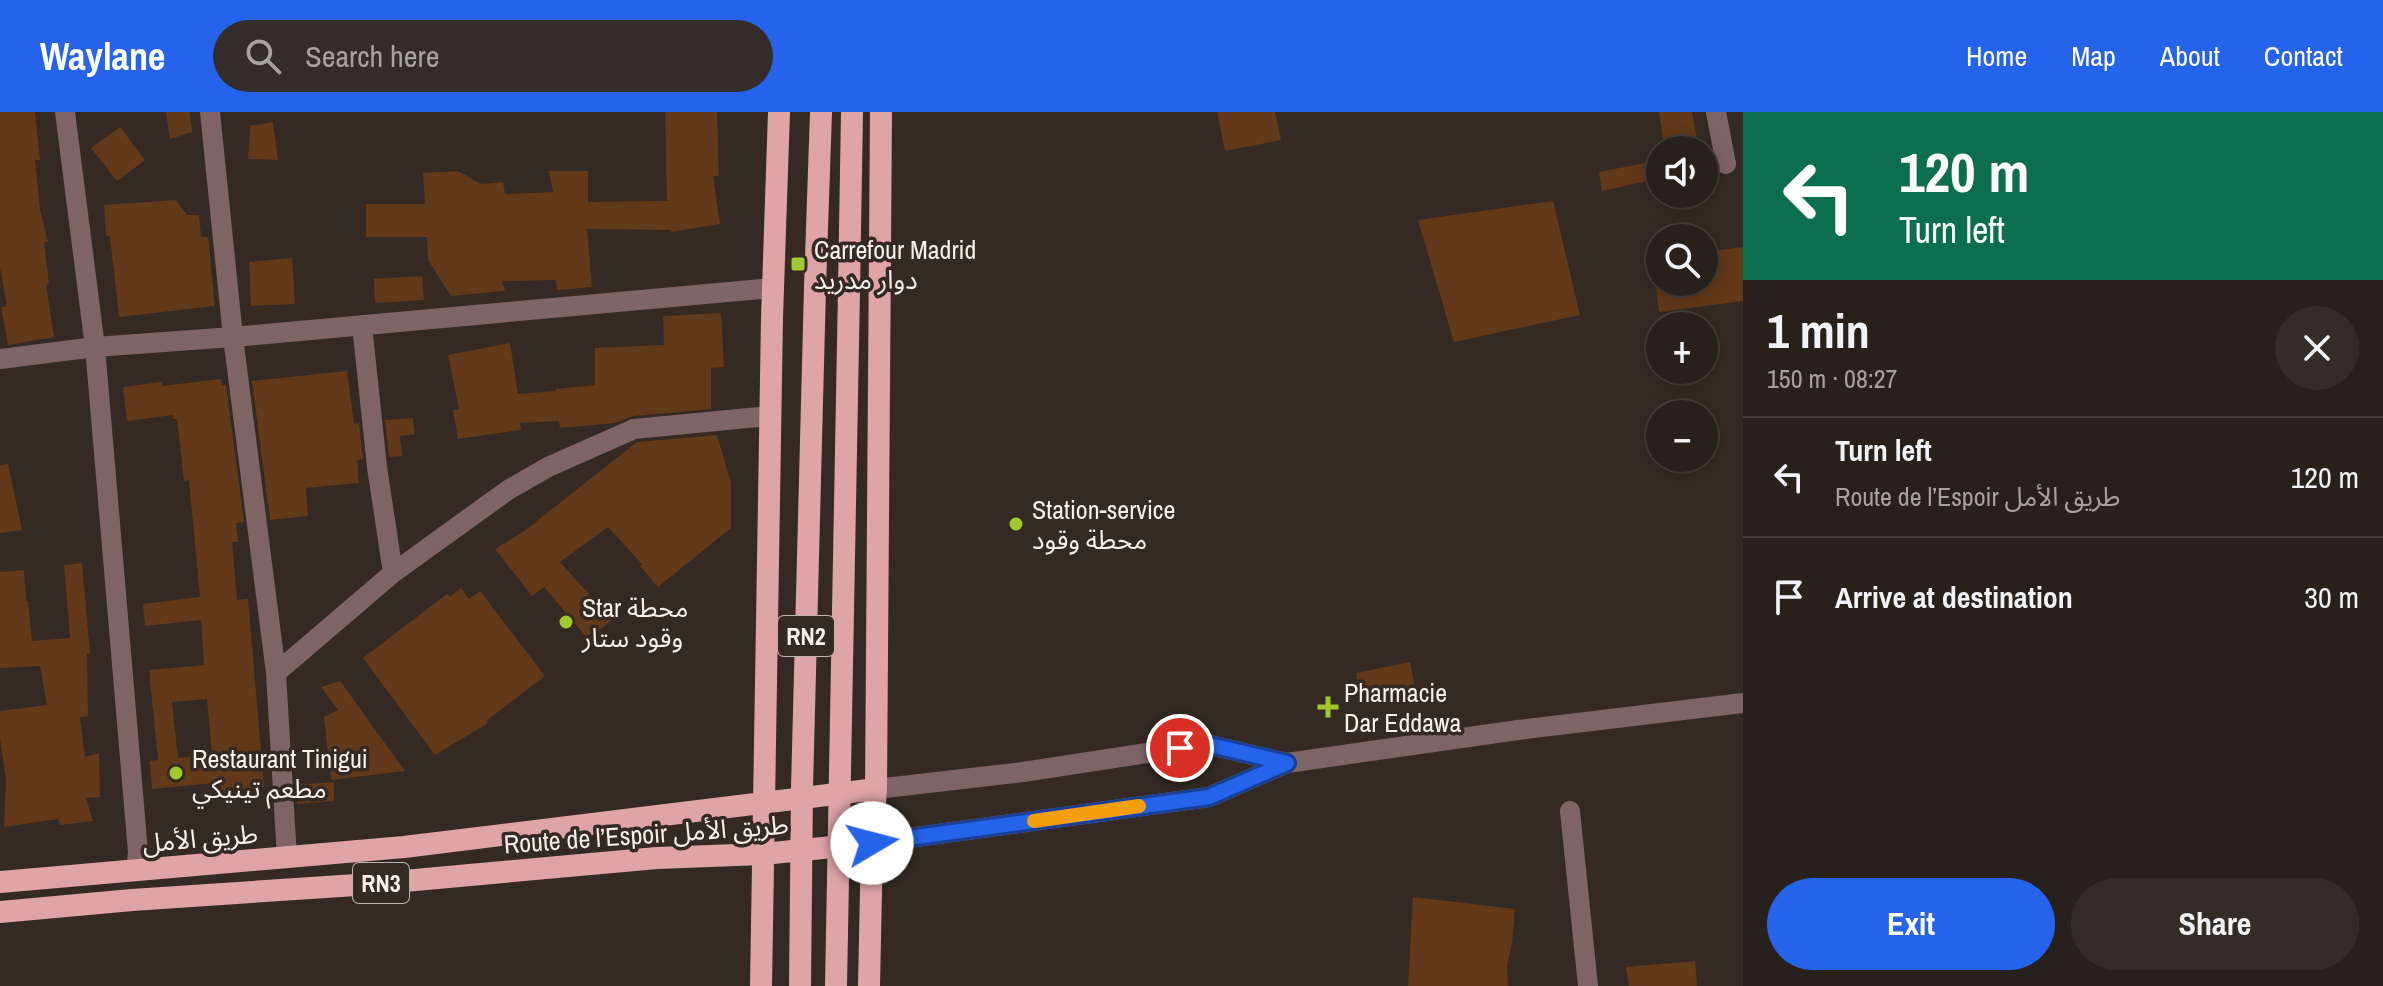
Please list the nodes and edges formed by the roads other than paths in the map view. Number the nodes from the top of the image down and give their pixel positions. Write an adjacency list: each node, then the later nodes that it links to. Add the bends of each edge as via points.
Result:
1 (65, 112): 12 (street)
2 (210, 112): 11 (street)
3 (779, 112): 9 (highway)
4 (821, 112): 30 (highway, RN2, bridge)
5 (852, 112): 31 (highway, RN2, bridge)
6 (881, 112): 19 (highway)
7 (1716, 112): 8 (street)
8 (1726, 164)
9 (773, 288): 10 (street); 14 (highway)
10 (362, 325): 11 (street); 15 (street)
11 (233, 337): 12 (street); 16 (street)
12 (95, 347): 13 (street); 26 (street)
13 (0, 359)
14 (770, 416): 15 (street, via 634,429 601,442 508,490); 20 (highway)
15 (393, 573): 16 (street)
16 (276, 673): 25 (street)
17 (1743, 703): 18 (street, Route de l’Espoir طريق الأمل / RN3)
18 (1287, 763): 19 (street, Route de l’Espoir طريق الأمل / RN3, via 1206,744); 22 (street, Route de l’Espoir طريق الأمل / RN3, via 1209,797)
19 (876, 789): 20 (highway, Route de l’Espoir طريق الأمل / RN3); 22 (highway)
20 (763, 805): 23 (highway, Route de l’Espoir طريق الأمل / RN3); 24 (highway)
21 (1570, 811): 33 (street)
22 (872, 843): 24 (highway, Route de l’Espoir طريق الأمل / RN3); 32 (highway)
23 (404, 847): 25 (highway, طريق الأمل / RN3)
24 (763, 854): 28 (highway, Route de l’Espoir طريق الأمل / RN3, via 657,858); 29 (highway)
25 (287, 858): 26 (highway, طريق الأمل / RN3)
26 (136, 871): 27 (highway, طريق الأمل / RN3)
27 (0, 882)
28 (0, 912)
29 (761, 986)
30 (800, 986)
31 (836, 986)
32 (869, 986)
33 (1588, 986)

